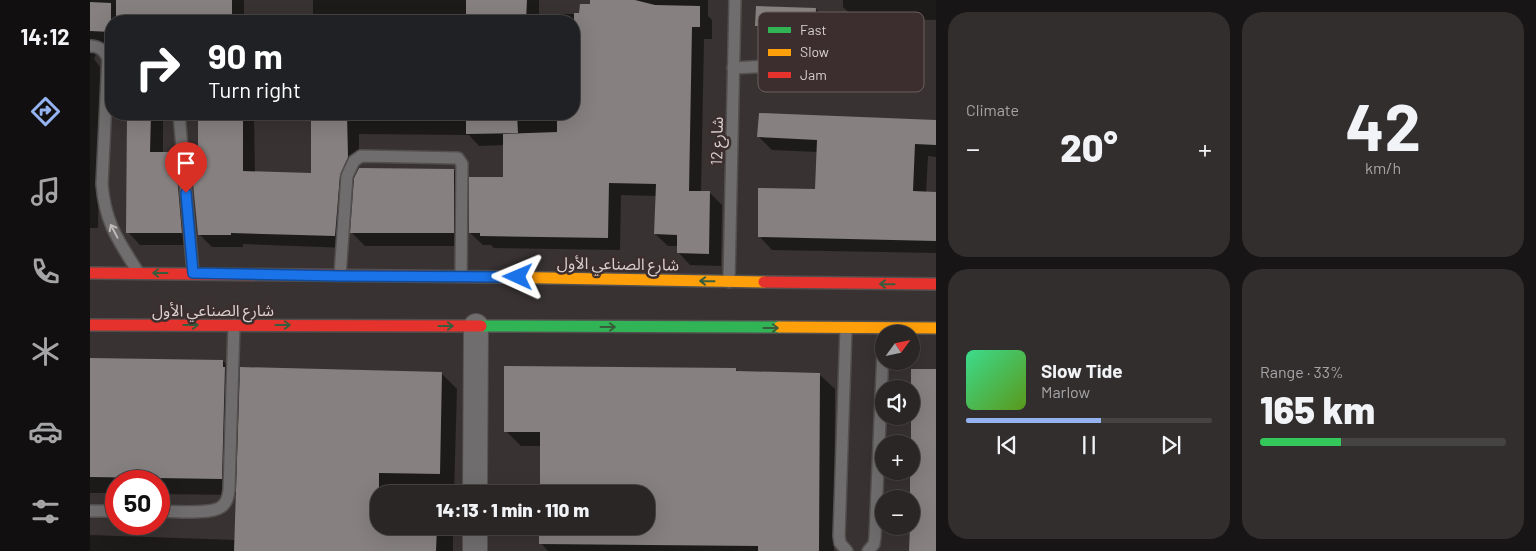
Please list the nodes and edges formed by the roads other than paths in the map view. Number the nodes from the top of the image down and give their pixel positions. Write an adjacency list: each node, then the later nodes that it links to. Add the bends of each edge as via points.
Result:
1 (735, 0): 5 (lane, شارع 12)
2 (90, 46): 3 (lane)
3 (105, 54)
4 (758, 67): 5 (lane)
5 (734, 68): 14 (lane, شارع 12)
6 (105, 90): 8 (lane)
7 (179, 120): 11 (lane)
8 (96, 184): 10 (lane, one-way to 8, via 112,230)
9 (90, 273): 10 (main road, شارع الصناعي الأول)
10 (138, 273): 11 (main road, شارع الصناعي الأول, one-way to 10)
11 (193, 273): 12 (main road, شارع الصناعي الأول)
12 (340, 276): 13 (main road, شارع الصناعي الأول); 13 (lane, via 347,176 354,161 361,156 458,158 462,164)
13 (461, 276): 14 (main road, شارع الصناعي الأول, one-way to 13)
14 (729, 282): 15 (main road, شارع الصناعي الأول, one-way to 14)
15 (936, 284)
16 (90, 325): 17 (main road, شارع الصناعي الأول, one-way to 17)
17 (234, 325): 18 (main road, شارع الصناعي الأول, one-way to 18); 27 (lane, via 227,501 214,510)
18 (476, 326): 19 (main road, شارع الصناعي الأول, one-way to 19); 24 (street)
19 (846, 328): 20 (main road, شارع الصناعي الأول); 30 (lane, via 838,536)
20 (875, 328)
21 (920, 328): 22 (main road, شارع الصناعي الأول)
22 (936, 328)
23 (882, 370): 31 (lane, via 875,537)
24 (476, 485)
25 (90, 510): 26 (lane)
26 (105, 511)
27 (170, 511)
28 (475, 535): 29 (street)
29 (475, 551)
30 (846, 551)
31 (868, 551)

